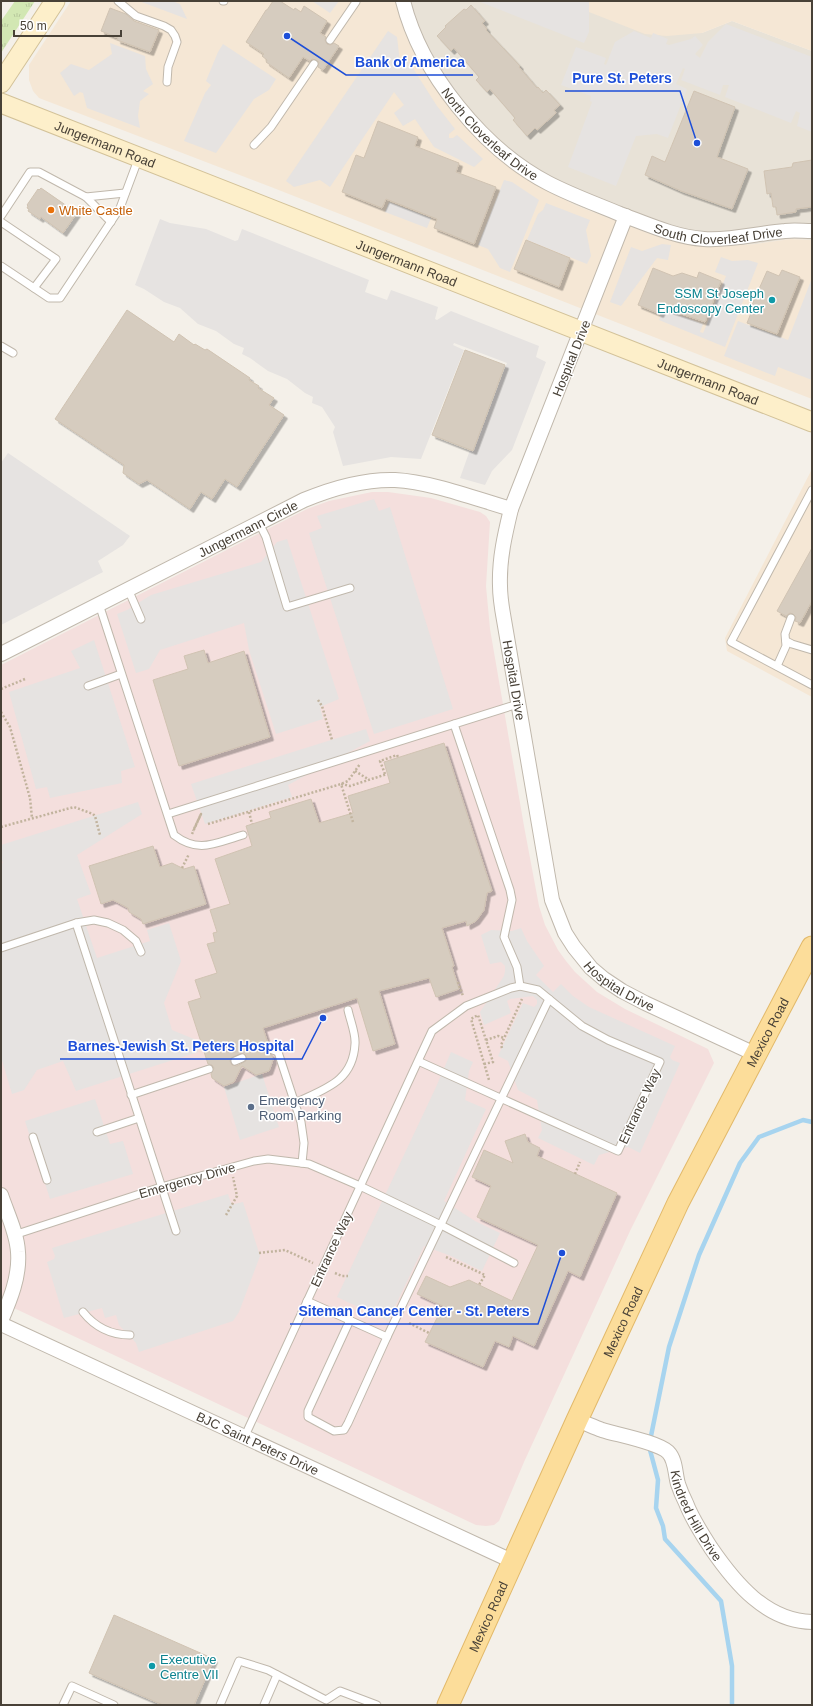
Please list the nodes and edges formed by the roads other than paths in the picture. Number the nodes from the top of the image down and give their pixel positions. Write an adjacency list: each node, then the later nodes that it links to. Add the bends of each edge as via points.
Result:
1 (55, 1): 8 (street)
2 (118, 1): 7 (lane, via 136,16 164,26 175,36 176,49 168,67)
3 (403, 1): 15 (street, North Cloverleaf Drive, via 424,55 444,87 500,149 547,183)
4 (356, 2): 5 (lane)
5 (330, 40)
6 (314, 64): 10 (lane, via 271,127)
7 (167, 82)
8 (1, 83)
9 (1, 103): 11 (street, Jungermann Road)
10 (254, 145)
11 (139, 157): 12 (lane); 21 (street, Jungermann Road)
12 (125, 193): 13 (lane); 17 (lane, via 120,208)
13 (86, 197): 14 (lane, via 39,172 30,172); 17 (lane)
14 (1, 216)
15 (626, 216): 18 (street, South Cloverleaf Drive, via 674,234 704,239 732,239 786,230); 21 (street, Hospital Drive)
16 (1, 222): 20 (lane, via 56,259)
17 (111, 222): 20 (lane, via 60,298 49,298)
18 (812, 231)
19 (1, 266): 20 (lane)
20 (34, 288)
21 (581, 331): 24 (street, Jungermann Road); 26 (street, Hospital Drive)
22 (1, 346): 23 (lane)
23 (13, 353)
24 (812, 422)
25 (812, 490): 36 (lane, via 731,642)
26 (511, 508): 27 (street, Jungermann Circle, via 417,483 381,480 322,492); 40 (street, Hospital Drive, via 500,564 500,586)
27 (259, 523): 28 (lane, via 266,537 287,607); 29 (street, Jungermann Circle)
28 (350, 588)
29 (128, 589): 30 (street, Jungermann Circle); 31 (lane)
30 (98, 604): 35 (street, Jungermann Circle); 37 (lane)
31 (141, 618)
32 (791, 618): 33 (lane, via 786,628)
33 (786, 641): 34 (lane); 36 (lane)
34 (812, 650)
35 (1, 654)
36 (777, 666): 38 (lane)
37 (122, 674): 39 (lane); 42 (lane)
38 (812, 685)
39 (88, 686)
40 (518, 704): 41 (lane); 52 (street, Hospital Drive, via 552,900 565,933 574,947 591,968 622,991)
41 (454, 724): 42 (lane); 48 (lane, via 510,890 512,900 504,937 517,967)
42 (168, 814): 43 (lane, via 174,835 190,845 206,845)
43 (243, 835)
44 (76, 923): 46 (lane); 47 (lane, via 94,920 108,923 123,930 136,941); 57 (lane)
45 (812, 947): 52 (main road, Mexico Road)
46 (1, 948)
47 (141, 952)
48 (520, 986): 49 (lane, Entrance Way, via 538,990); 54 (lane, Entrance Way, via 466,1006 432,1031)
49 (549, 998): 58 (lane); 58 (lane, Entrance Way, via 582,1026 660,1062 618,1151)
50 (348, 1010): 59 (lane, via 355,1043 350,1066 336,1083)
51 (270, 1049): 59 (lane, via 278,1052)
52 (755, 1054): 78 (main road, Mexico Road, via 678,1203)
53 (242, 1058): 55 (lane)
54 (418, 1060): 58 (lane, Entrance Way); 65 (lane, Entrance Way)
55 (235, 1061)
56 (209, 1069): 57 (lane)
57 (131, 1095): 60 (lane)
58 (502, 1098): 68 (lane)
59 (295, 1103): 63 (lane, via 304,1143)
60 (139, 1118): 61 (lane); 66 (lane)
61 (97, 1132)
62 (33, 1137): 64 (lane)
63 (302, 1163): 65 (lane, Emergency Drive); 66 (lane, Emergency Drive, via 268,1159 254,1161)
64 (47, 1180)
65 (360, 1186): 68 (lane, Emergency Drive); 72 (lane, Entrance Way)
66 (161, 1187): 69 (lane); 70 (lane, Emergency Drive)
67 (1, 1195): 70 (street)
68 (441, 1225): 71 (lane, Emergency Drive); 77 (lane)
69 (176, 1231)
70 (14, 1236): 75 (street, via 18,1252 17,1273 11,1299)
71 (514, 1263)
72 (307, 1301): 74 (lane); 79 (lane, Entrance Way)
73 (83, 1312): 76 (lane, via 99,1327 118,1335)
74 (350, 1320): 77 (lane); 77 (lane, via 308,1411 308,1417 334,1430 344,1430 348,1423)
75 (1, 1323): 79 (street, BJC Saint Peters Drive)
76 (130, 1335)
77 (387, 1337)
78 (577, 1420): 80 (main road, Mexico Road); 81 (street, Kindred Hill Drive, via 655,1446 668,1453 694,1521 727,1571 743,1590 772,1611 787,1618)
79 (244, 1438): 80 (street, BJC Saint Peters Drive)
80 (514, 1562): 89 (main road, Mexico Road)
81 (812, 1622)
82 (277, 1675): 83 (lane); 86 (lane, via 239,1661); 87 (lane)
83 (325, 1702): 88 (lane, via 340,1691)
84 (63, 1705): 85 (lane, via 72,1686)
85 (114, 1705)
86 (220, 1705)
87 (264, 1705)
88 (376, 1705)
89 (448, 1705)

